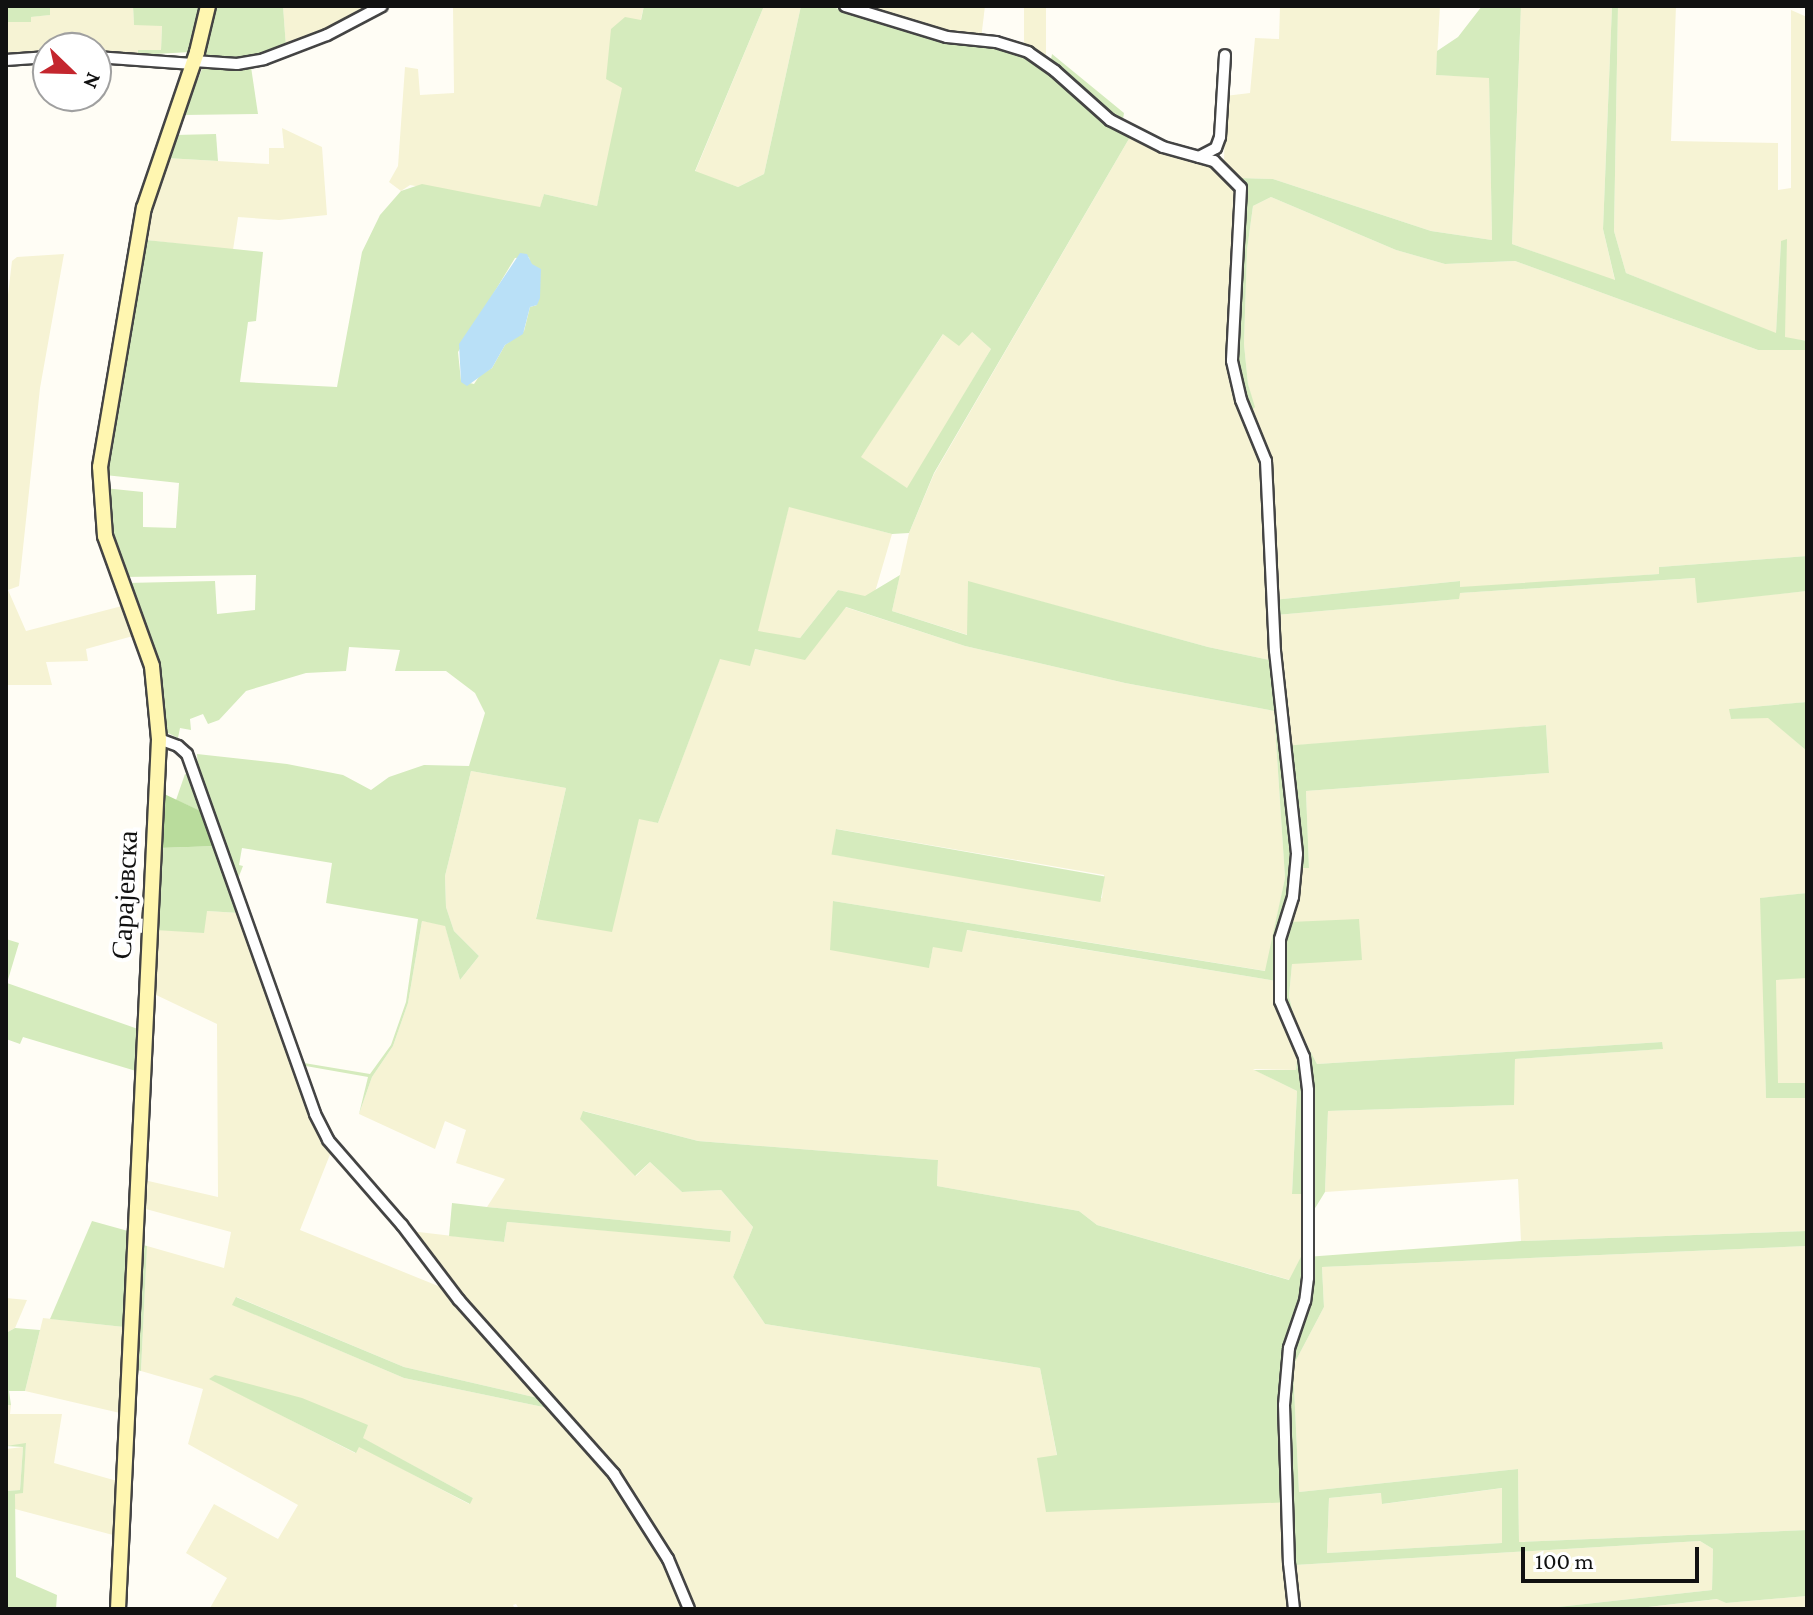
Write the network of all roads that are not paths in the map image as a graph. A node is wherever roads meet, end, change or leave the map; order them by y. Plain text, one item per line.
1 (208, 6) edge
2 (382, 6) edge
3 (845, 6) edge
4 (1225, 55) dead end
5 (32, 58) edge
6 (112, 58) edge
7 (6, 60) edge
8 (194, 63) junction
9 (1199, 157) junction
10 (159, 739) junction
11 (118, 1609) edge
12 (689, 1609) edge
13 (1294, 1609) edge

1 - 8 main road, Сарајевска
2 - 8 street
3 - 9 street
4 - 9 street
5 - 7 street
6 - 8 street
8 - 10 main road, Сарајевска
9 - 13 street
10 - 11 main road, Сарајевска
10 - 12 street

